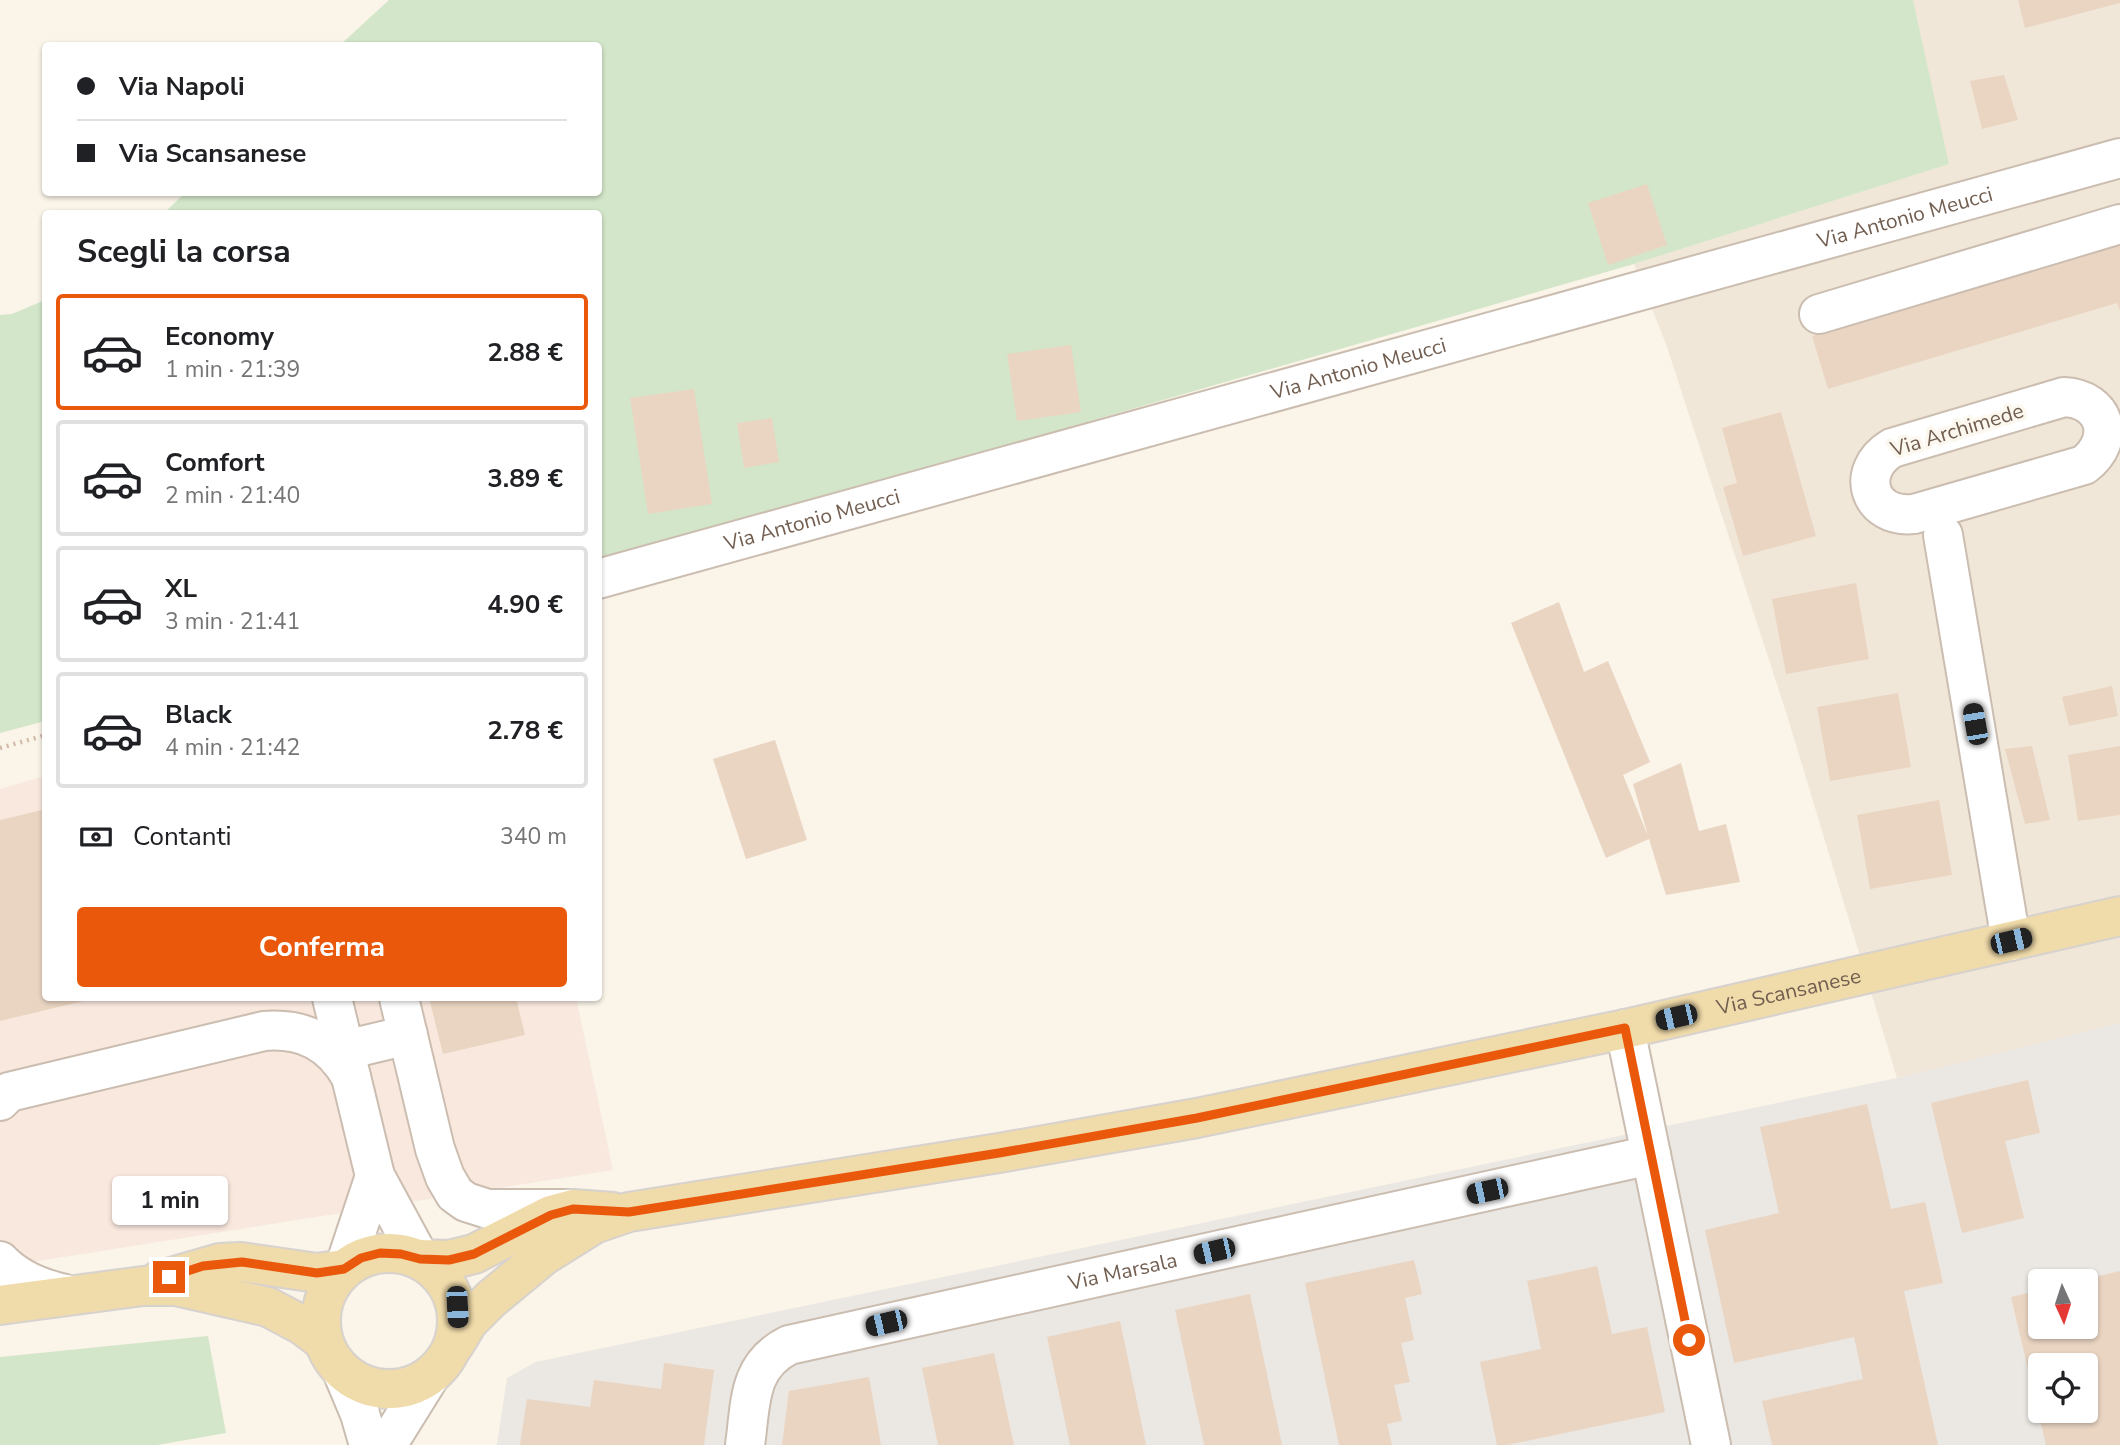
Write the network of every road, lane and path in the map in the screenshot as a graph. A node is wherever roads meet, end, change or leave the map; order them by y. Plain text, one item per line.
1 (2120, 158) edge
2 (2120, 225) edge
3 (1819, 314) dead end
4 (2112, 440) edge
5 (1943, 535) dead end
6 (602, 578) edge
7 (42, 736) edge
8 (0, 748) edge
9 (2120, 916) edge
10 (2011, 941) junction
11 (333, 1001) edge
12 (400, 1001) edge
13 (1625, 1028) junction
14 (408, 1035) junction
15 (348, 1063) junction
16 (0, 1101) edge
17 (1651, 1155) junction
18 (375, 1176) junction
19 (573, 1209) junction
20 (629, 1212) junction
21 (420, 1259) junction
22 (0, 1261) edge
23 (344, 1269) junction
24 (143, 1286) junction
25 (70, 1295) junction
26 (0, 1305) edge
27 (454, 1345) junction
28 (332, 1356) junction
29 (430, 1376) junction
30 (369, 1445) edge
31 (387, 1445) edge
32 (745, 1445) edge
33 (1711, 1445) edge

1 - 6 street, Via Antonio Meucci
2 - 3 street
4 - 4 street, Via Archimede
5 - 10 street
7 - 8 path
9 - 10 main road, Via Scansanese
10 - 13 main road, Via Scansanese
11 - 15 street
12 - 14 street
13 - 17 street
13 - 20 main road, Via Scansanese
14 - 15 street
14 - 19 street
15 - 16 street
15 - 18 street
17 - 32 street, Via Marsala
17 - 33 street
18 - 21 street
18 - 23 street
19 - 20 main road, Via Scansanese
19 - 21 main road, Via Scansanese
20 - 27 main road, Via Scansanese
21 - 23 main road, Via Scansanese
21 - 27 main road
22 - 25 street
23 - 24 main road, Via Scansanese
23 - 28 main road
24 - 25 main road, Via Scansanese
24 - 28 main road, Via Scansanese
25 - 26 main road, Via Scansanese
27 - 29 main road, Via Scansanese
28 - 29 main road, Via Scansanese
28 - 30 street
29 - 31 street

